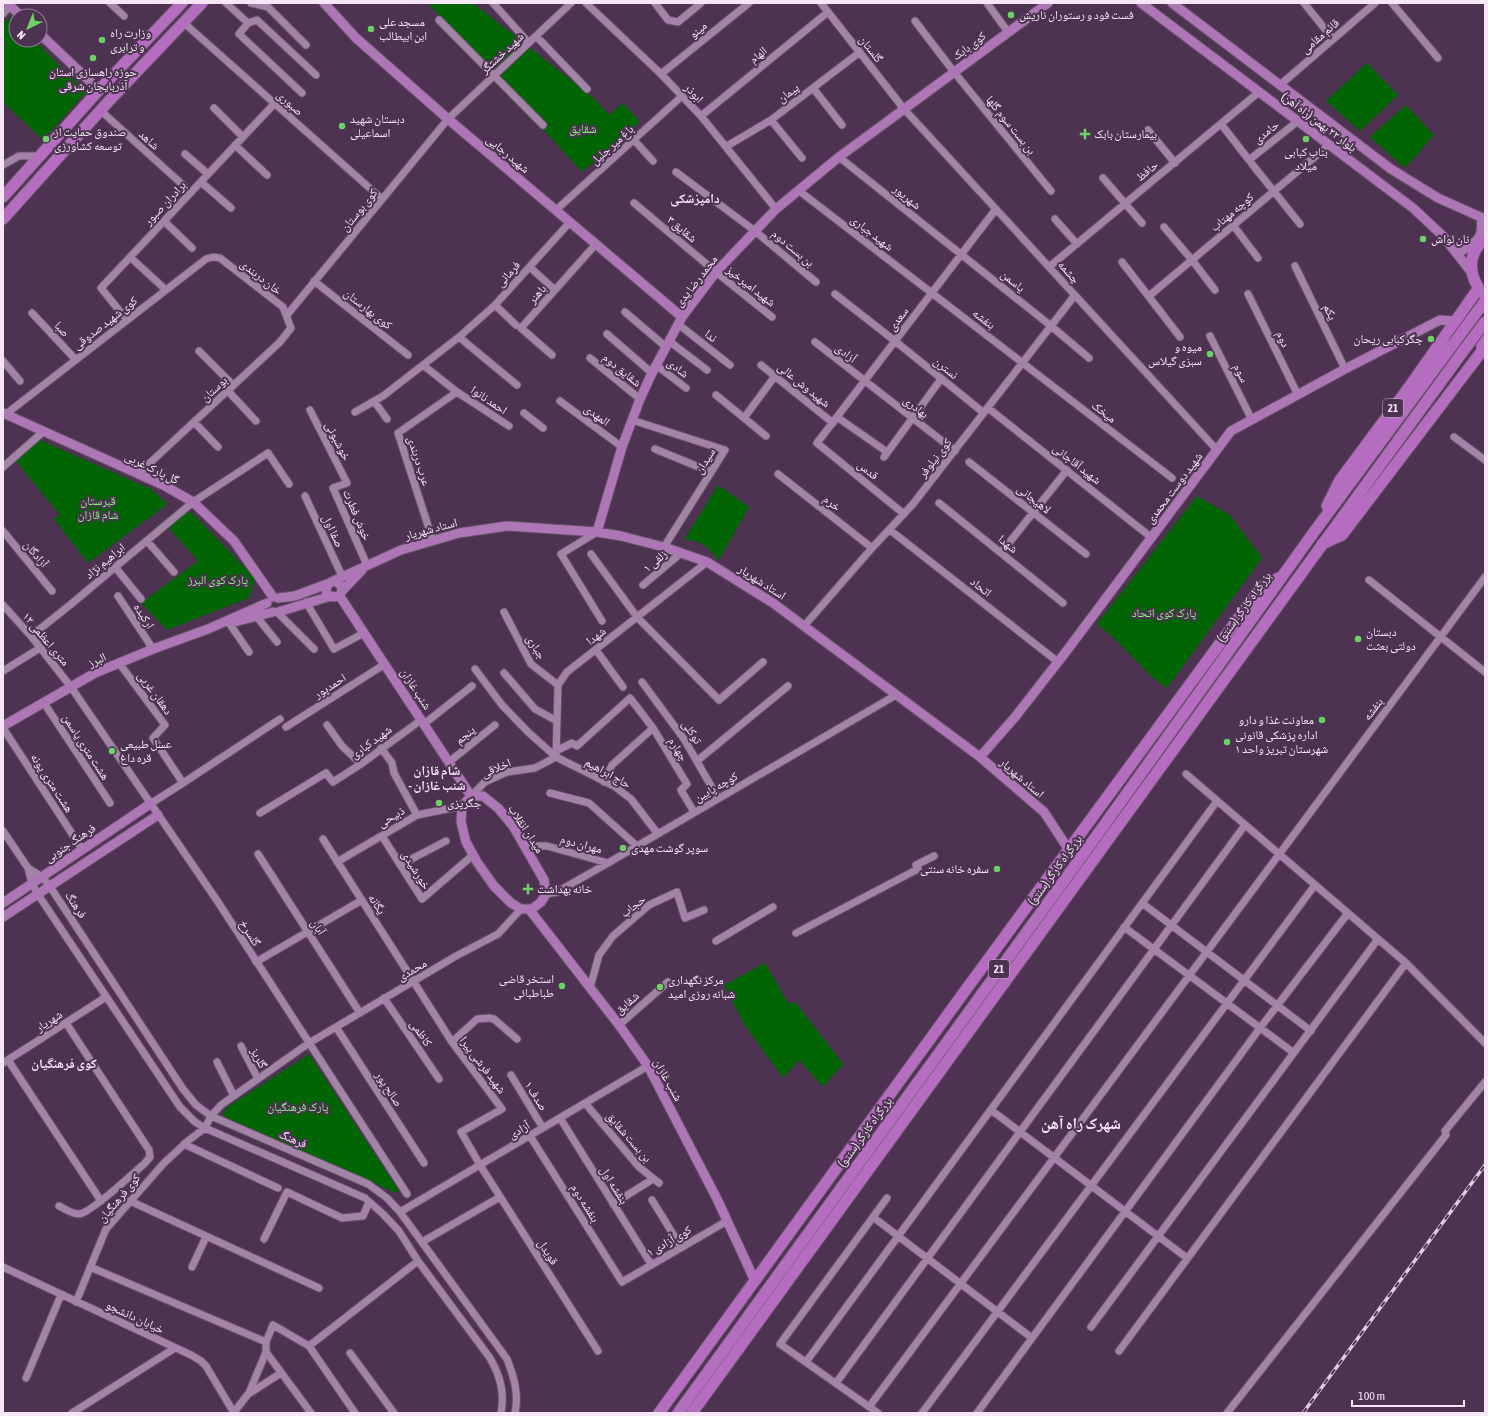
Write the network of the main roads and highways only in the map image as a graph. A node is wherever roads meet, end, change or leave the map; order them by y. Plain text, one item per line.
1 (182, 3) edge
2 (202, 3) edge
3 (324, 3) edge
4 (1048, 3) edge
5 (1141, 3) edge
6 (1172, 3) edge
7 (48, 42) edge
8 (99, 90) junction
9 (904, 109) joint
10 (3, 197) edge
11 (1483, 218) edge
12 (3, 219) edge
13 (1485, 239) edge
14 (1453, 248) junction
15 (1472, 273) junction
16 (1482, 292) edge
17 (1485, 301) edge
18 (680, 321) junction
19 (1455, 321) junction
20 (1485, 322) edge
21 (1483, 350) edge
22 (4, 413) edge
23 (597, 532) junction
24 (1314, 532) junction
25 (1322, 544) junction
26 (367, 565) junction
27 (1283, 575) junction
28 (329, 583) junction
29 (337, 594) junction
30 (272, 599) junction
31 (276, 612) junction
32 (208, 629) junction
33 (3, 727) edge
34 (980, 757) junction
35 (471, 796) junction
36 (150, 804) road end
37 (158, 815) road end
38 (1069, 850) junction
39 (3, 903) edge
40 (525, 909) junction
41 (3, 917) edge
42 (865, 1130) junction
43 (876, 1139) junction
44 (755, 1281) junction
45 (658, 1413) edge
46 (678, 1413) edge
47 (692, 1413) edge

1 - 8 highway
2 - 12 highway
3 - 18 main road, شهید رجایی
4 - 9 main road, کوی بابک
5 - 14 main road, بلوار ۲۲ بهمن (راه آهن)
6 - 11 main road, بلوار ۲۲ بهمن (راه آهن)
7 - 8 main road
8 - 10 highway
9 - 18 main road, محمد رضا یدی
11 - 14 main road
13 - 15 highway, 21
14 - 15 main road, بلوار ۲۲ بهمن (راه آهن)
15 - 16 highway, 21
16 - 19 highway, 21
17 - 24 highway, بزرگراه کارگر (سنتو) / 21, bridge
18 - 23 main road, محمد رضا یدی
19 - 21 highway
19 - 24 highway, 21
19 - 34 main road, شهید دوست محمدی
20 - 25 highway, بزرگراه کارگر (سنتو) / 21, bridge
21 - 25 highway
22 - 30 main road, گل پارک غربی
23 - 26 main road, استاد شهریار
23 - 34 main road, استاد شهریار
24 - 27 highway, بزرگراه کارگر (سنتو) / 21
25 - 47 highway, بزرگراه کارگر (سنتو) / 21
26 - 28 main road, استاد شهریار
26 - 29 main road, استاد شهریار
27 - 38 highway
27 - 43 highway, بزرگراه کارگر (سنتو) / 21
28 - 29 main road
28 - 29 main road
28 - 30 main road, البرز
29 - 31 main road, البرز
29 - 35 main road, شنب غازان
30 - 31 main road
30 - 31 main road
30 - 32 main road, البرز
31 - 32 main road, البرز
32 - 33 main road, البرز
34 - 38 main road, استاد شهریار
35 - 40 main road
35 - 40 main road, میدان انقلاب
36 - 39 main road, فرهنگ جنوبی
37 - 41 main road, فرهنگ
38 - 42 highway
40 - 44 main road, شنب غازان
42 - 43 highway
42 - 44 highway
43 - 46 highway, بزرگراه کارگر (سنتو) / 21
44 - 45 highway

